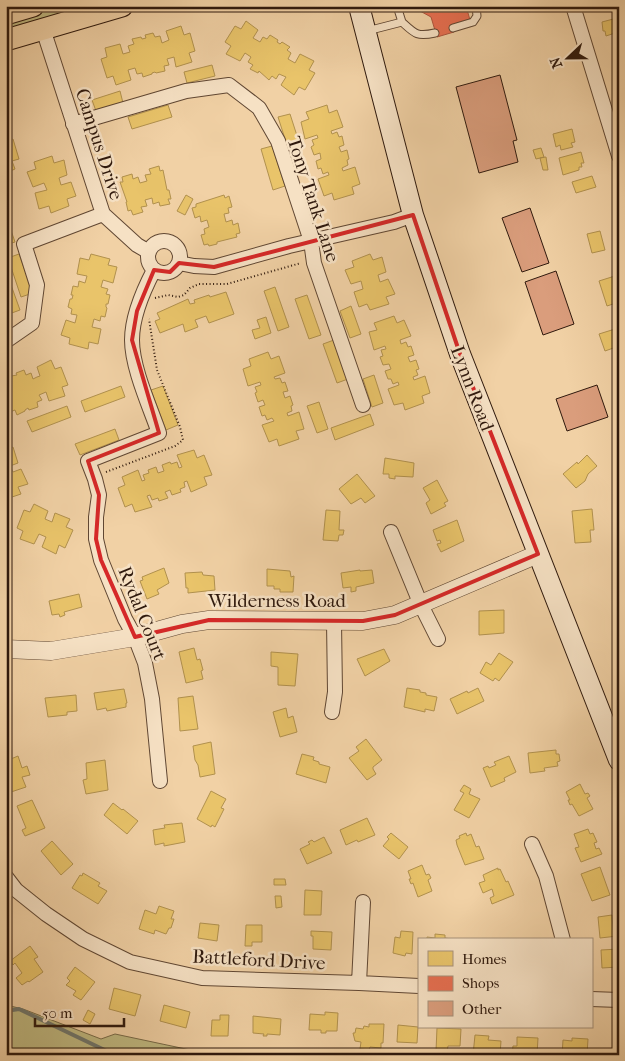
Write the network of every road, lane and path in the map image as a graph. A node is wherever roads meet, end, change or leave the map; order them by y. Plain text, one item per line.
1 (33, 6) edge
2 (122, 6) edge
3 (359, 6) edge
4 (397, 6) edge
5 (476, 6) edge
6 (573, 6) edge
7 (6, 14) edge
8 (402, 22) junction
9 (453, 28) dead end
10 (43, 29) junction
11 (365, 31) junction
12 (435, 33) dead end
13 (6, 40) edge
14 (73, 124) junction
15 (619, 156) edge
16 (103, 214) junction
17 (413, 215) junction
18 (311, 241) junction
19 (149, 252) junction
20 (307, 261) dead end
21 (179, 263) junction
22 (154, 270) junction
23 (149, 301) dead end
24 (148, 313) dead end
25 (6, 341) edge
26 (363, 406) dead end
27 (103, 473) dead end
28 (391, 532) dead end
29 (538, 554) junction
30 (422, 604) junction
31 (334, 622) junction
32 (135, 637) junction
33 (438, 639) dead end
34 (6, 649) edge
35 (332, 712) dead end
36 (619, 760) edge
37 (160, 781) dead end
38 (532, 844) dead end
39 (6, 877) edge
40 (363, 902) dead end
41 (563, 938) edge
42 (359, 983) junction
43 (418, 986) edge
44 (592, 999) edge
45 (619, 1000) edge

1 - 7 main road
2 - 10 main road
3 - 11 main road, Lynn Road
4 - 8 lane
5 - 9 lane
6 - 15 street
8 - 11 lane
8 - 12 lane
10 - 13 main road
10 - 14 street, Campus Drive
11 - 17 main road, Lynn Road
14 - 16 street, Campus Drive
14 - 18 street, Tony Tank Lane
16 - 19 street, Campus Drive
16 - 25 street
17 - 18 street
17 - 29 main road, Lynn Road
18 - 21 street
18 - 26 street, Tony Tank Lane
19 - 21 street
19 - 22 street
20 - 23 path
21 - 22 street
22 - 32 street, Rydal Court
24 - 27 path
28 - 30 street
29 - 30 street, Wilderness Road
29 - 36 main road, Lynn Road
30 - 31 street, Wilderness Road
30 - 33 street
31 - 32 street, Wilderness Road
31 - 35 street
32 - 34 street, Wilderness Road
32 - 37 street, Rydal Court
38 - 41 street
39 - 42 street, Battleford Drive
40 - 42 street
42 - 43 street, Battleford Drive
44 - 45 street

